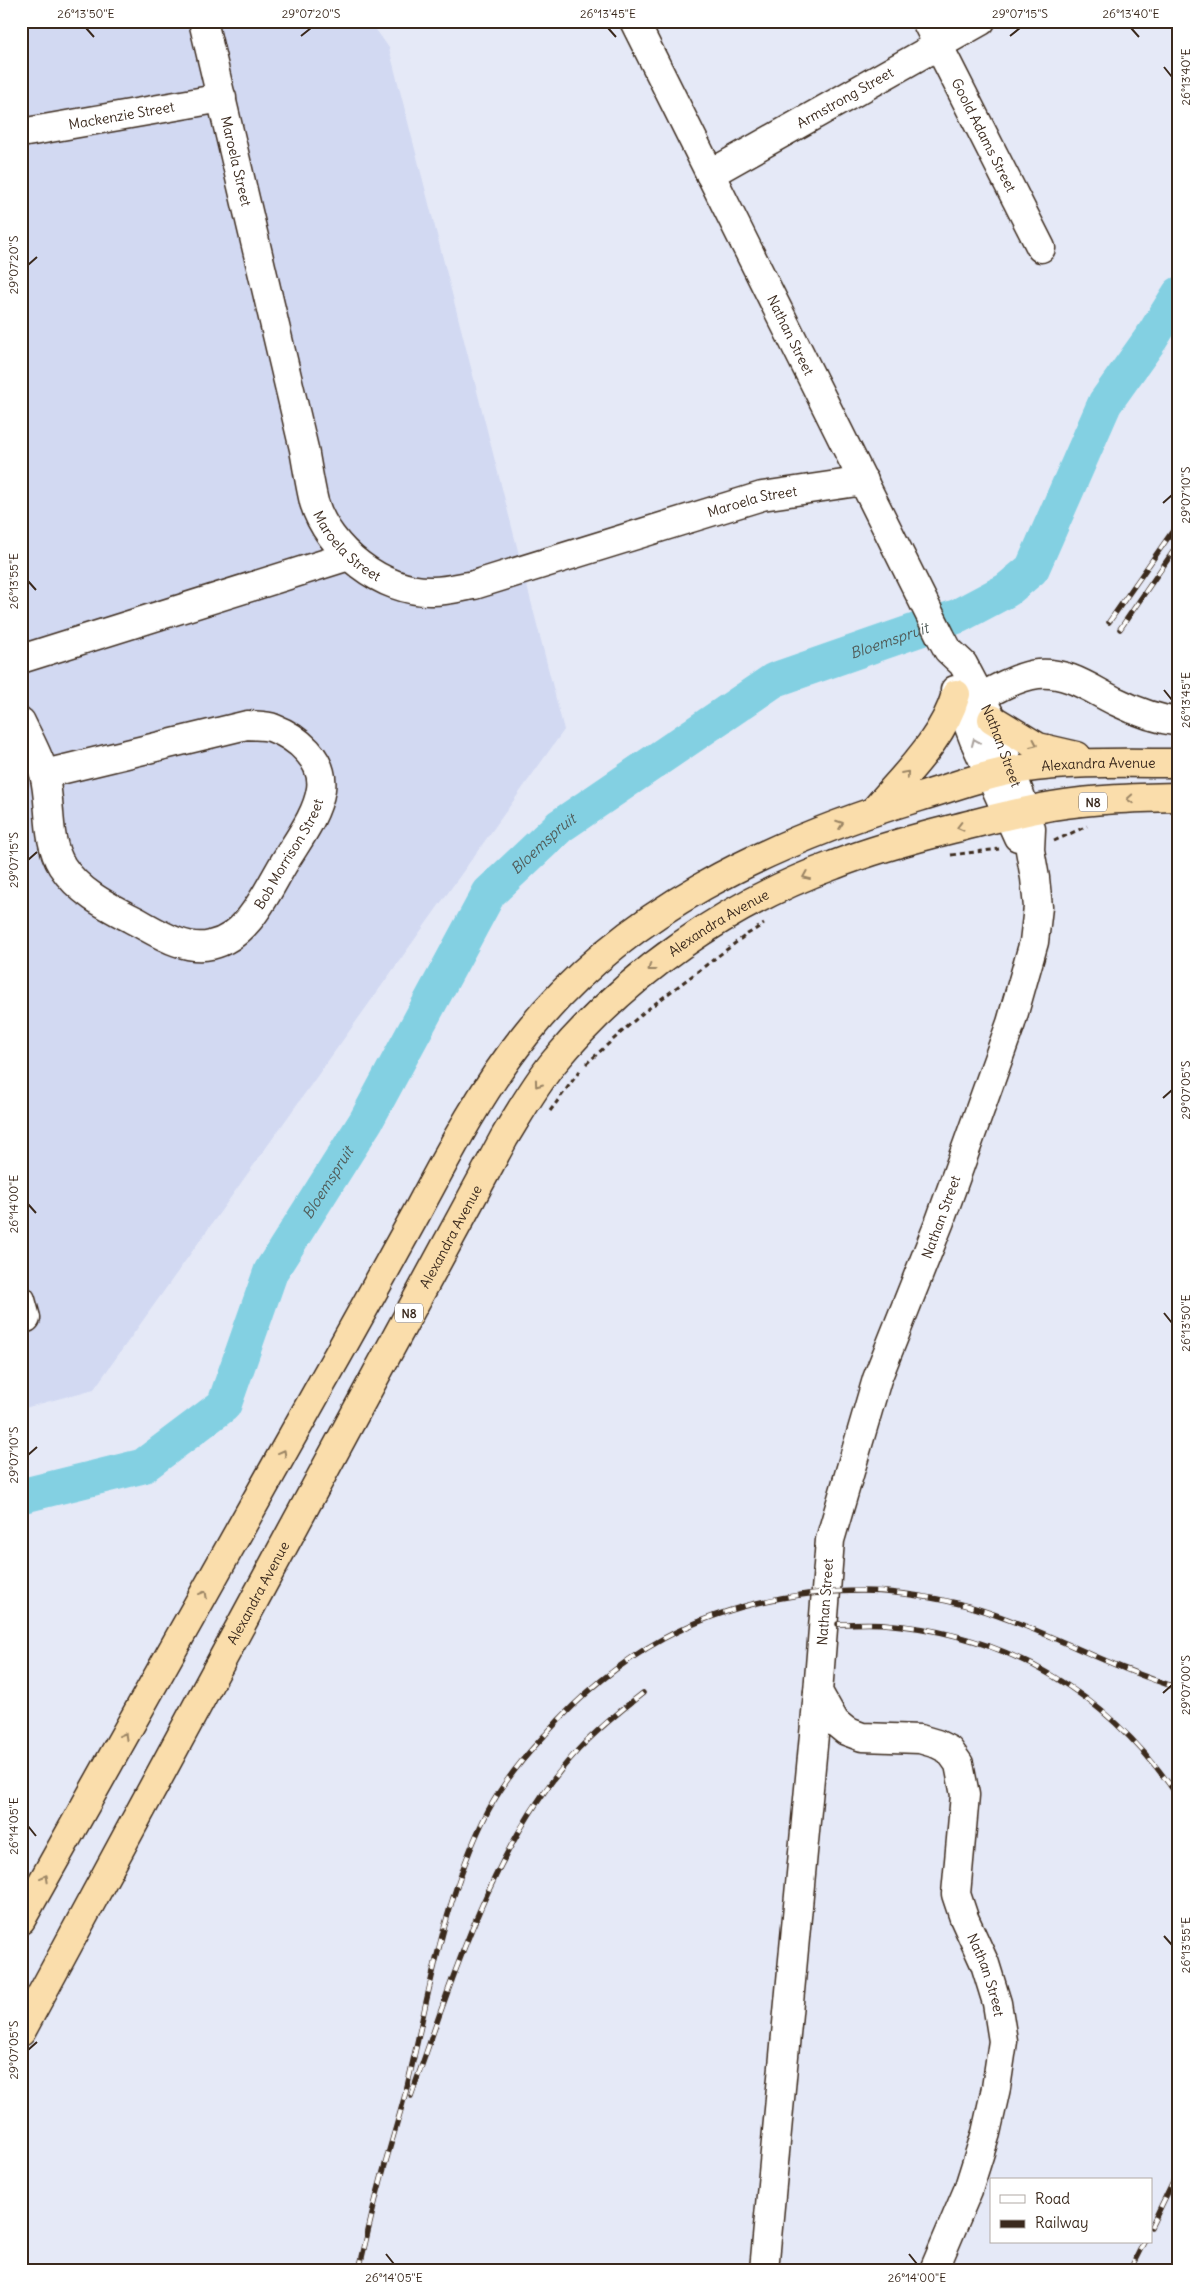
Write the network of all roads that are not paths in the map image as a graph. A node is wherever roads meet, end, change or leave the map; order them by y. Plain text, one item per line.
1 (203, 21) edge
2 (634, 21) edge
3 (926, 21) edge
4 (981, 21) edge
5 (938, 46) junction
6 (222, 98) junction
7 (21, 133) edge
8 (710, 174) junction
9 (1041, 248) dead end
10 (864, 481) junction
11 (349, 556) junction
12 (21, 659) edge
13 (973, 705) junction
14 (21, 722) edge
15 (1179, 722) edge
16 (1110, 763) junction
17 (1179, 763) edge
18 (1001, 772) junction
19 (44, 774) junction
20 (1179, 797) edge
21 (874, 811) junction
22 (1017, 814) junction
23 (818, 1692) junction
24 (21, 1920) edge
25 (21, 2032) edge
26 (764, 2270) edge
27 (934, 2270) edge

1 - 6 street, Maroela Street
2 - 8 street, Nathan Street
3 - 5 street, Goold Adams Street
4 - 5 street, Armstrong Street
5 - 8 street, Armstrong Street
5 - 9 street, Goold Adams Street
6 - 7 street, Mackenzie Street
6 - 11 street, Maroela Street
8 - 10 street, Nathan Street
10 - 11 street, Maroela Street
10 - 13 street, Nathan Street
11 - 12 street
13 - 15 street
13 -> 16 highway
13 - 18 street, Nathan Street
21 -> 13 highway
14 - 19 street, Bob Morrison Street
16 - 17 highway, Alexandra Avenue
16 - 18 highway, Alexandra Avenue
18 - 21 highway, Alexandra Avenue
18 - 22 street, Nathan Street
19 - 19 street, Bob Morrison Street
20 -> 22 highway, Alexandra Avenue / N8
24 -> 21 highway, Alexandra Avenue
22 - 23 street, Nathan Street
22 -> 25 highway, Alexandra Avenue / N8
23 - 26 street
23 - 27 street, Nathan Street

